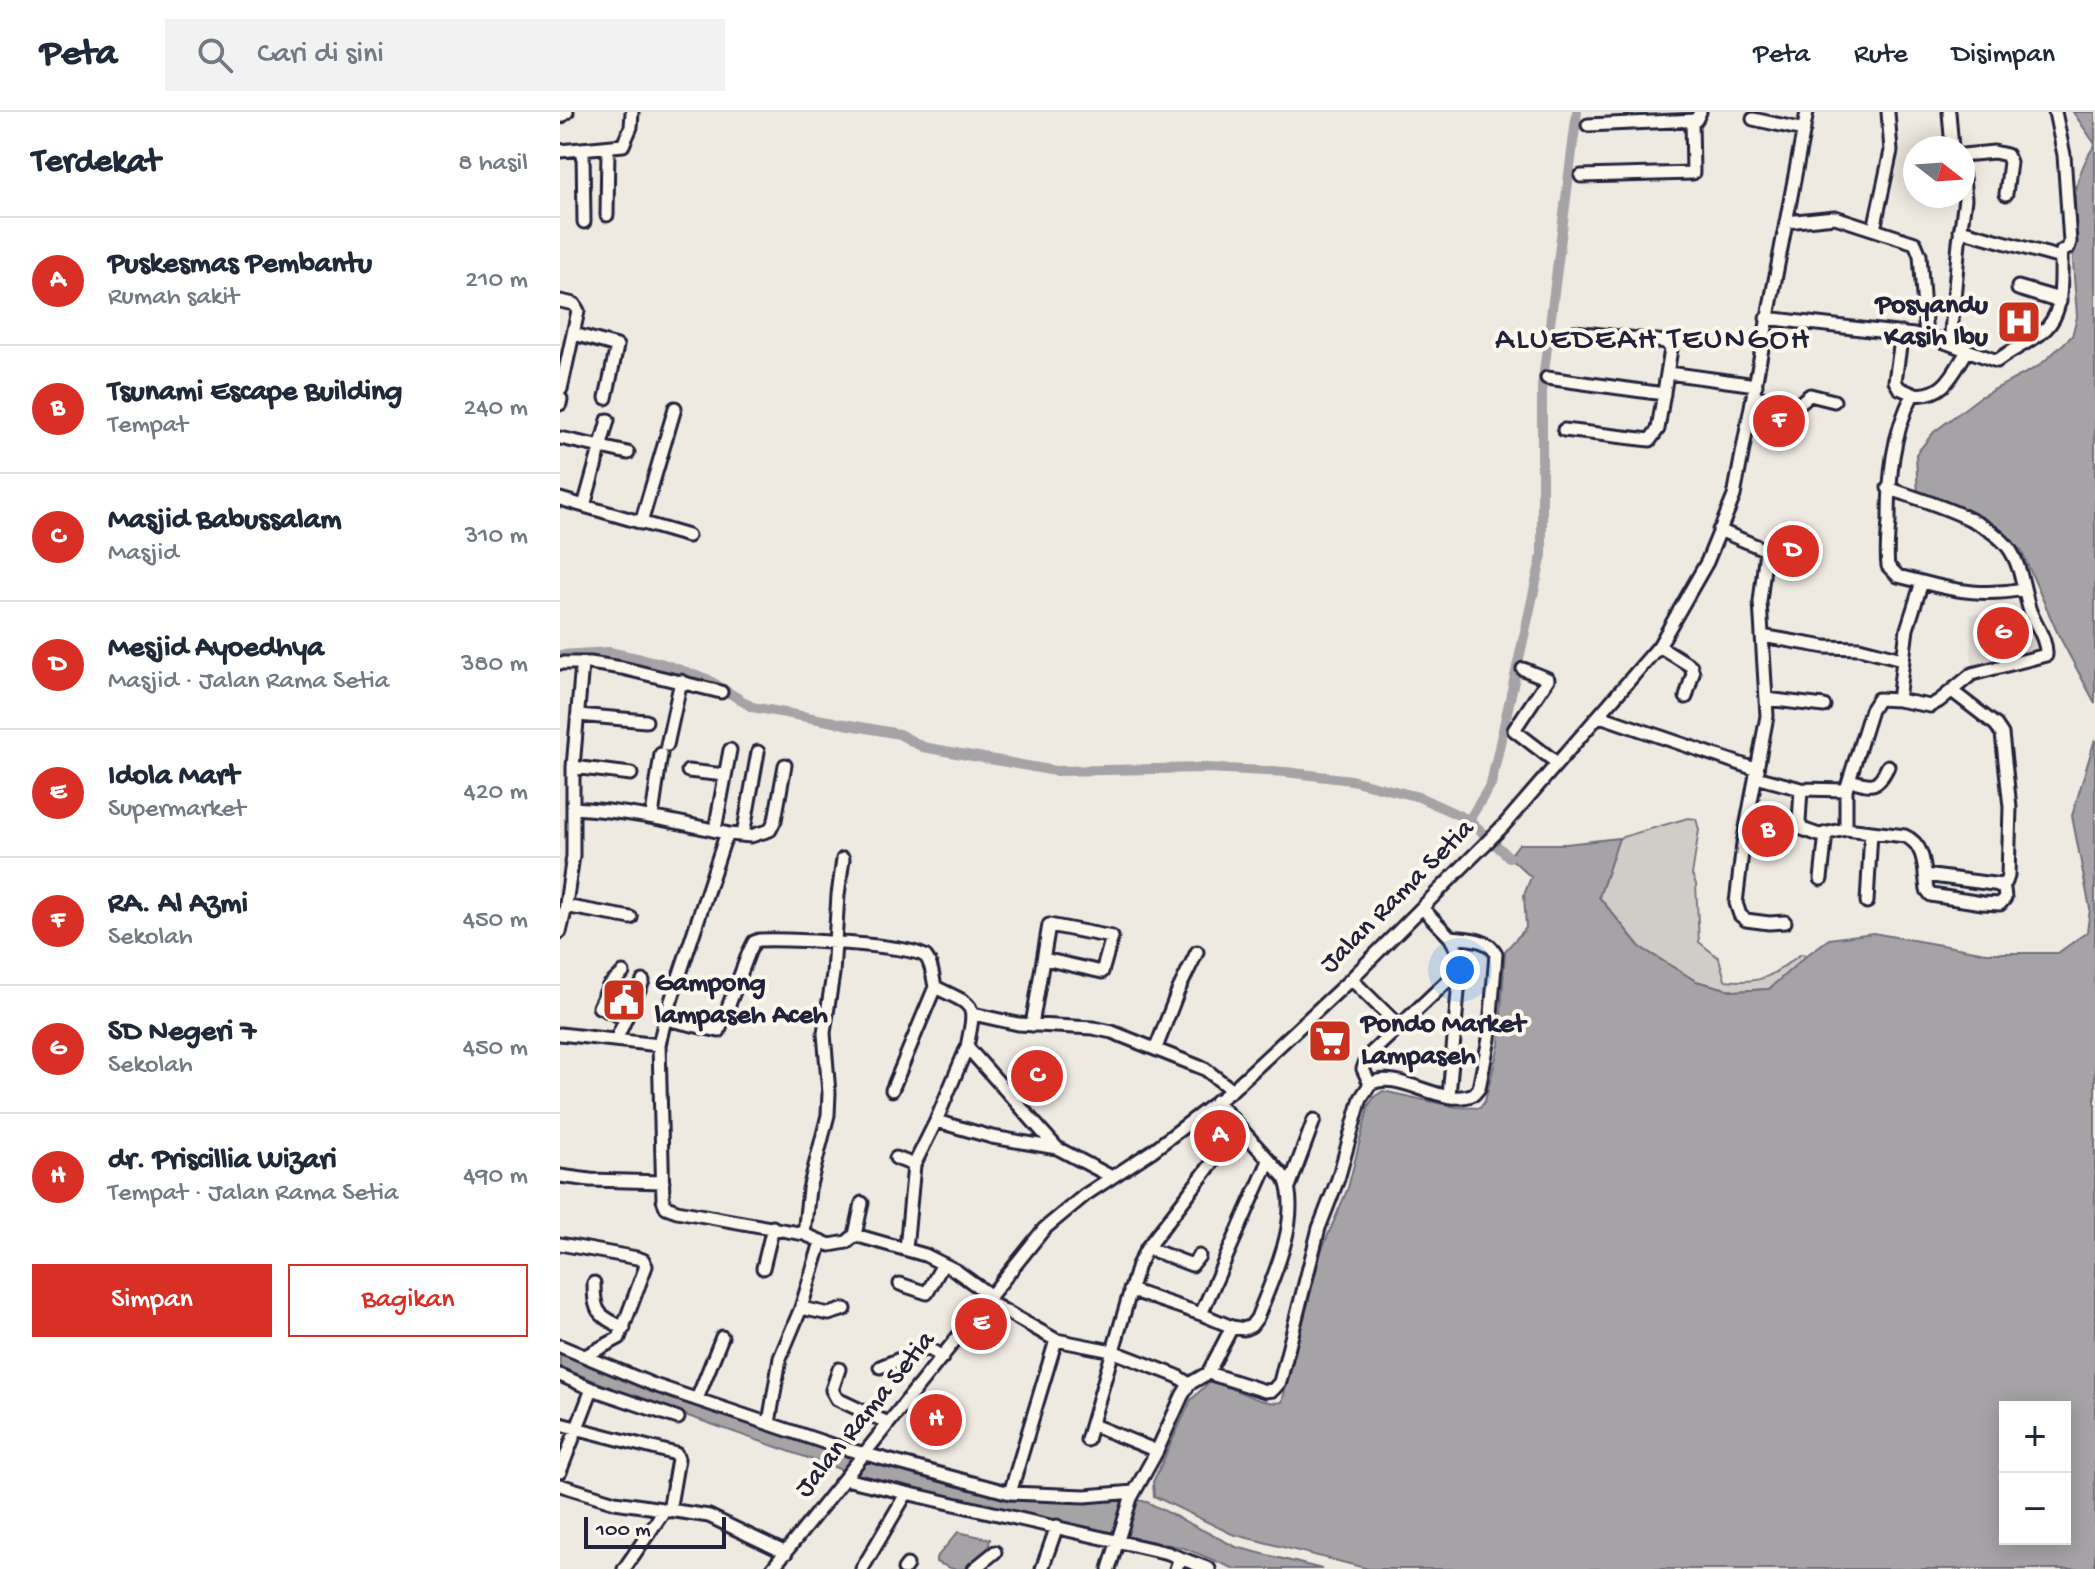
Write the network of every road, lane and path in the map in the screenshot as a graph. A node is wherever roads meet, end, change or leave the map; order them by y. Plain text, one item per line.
1 (567, 112) edge
2 (632, 112) edge
3 (1807, 112) edge
4 (1888, 112) edge
5 (1949, 112) edge
6 (2055, 112) edge
7 (1696, 116) edge
8 (560, 117) edge
9 (1753, 119) dead end
10 (1588, 125) dead end
11 (1804, 130) junction
12 (1951, 136) edge
13 (608, 148) junction
14 (583, 150) junction
15 (560, 151) edge
16 (1975, 154) edge
17 (1581, 176) dead end
18 (2006, 194) dead end
19 (1964, 208) edge
20 (607, 215) dead end
21 (584, 222) dead end
22 (1786, 222) junction
23 (1874, 229) junction
24 (1960, 230) junction
25 (2061, 258) junction
26 (560, 301) edge
27 (1766, 318) junction
28 (1574, 332) dead end
29 (1902, 333) junction
30 (574, 334) junction
31 (1926, 337) junction
32 (1950, 344) junction
33 (1967, 351) junction
34 (1668, 373) junction
35 (1547, 378) dead end
36 (561, 389) edge
37 (1755, 391) junction
38 (1664, 394) junction
39 (1913, 394) junction
40 (606, 398) dead end
41 (1834, 401) dead end
42 (675, 408) dead end
43 (608, 420) dead end
44 (1564, 430) dead end
45 (560, 438) edge
46 (601, 447) junction
47 (628, 453) dead end
48 (1888, 488) junction
49 (560, 499) edge
50 (584, 506) junction
51 (641, 523) junction
52 (1719, 530) junction
53 (688, 536) dead end
54 (1922, 582) junction
55 (2024, 589) junction
56 (1762, 636) junction
57 (1659, 646) junction
58 (1902, 659) junction
59 (560, 663) edge
60 (582, 664) junction
61 (1523, 669) dead end
62 (681, 681) junction
63 (1952, 691) junction
64 (721, 692) dead end
65 (1686, 697) dead end
66 (1767, 699) junction
67 (1898, 700) junction
68 (1824, 706) dead end
69 (578, 715) junction
70 (1600, 716) junction
71 (646, 721) dead end
72 (730, 750) dead end
73 (758, 752) dead end
74 (1557, 763) junction
75 (785, 765) dead end
76 (1888, 766) dead end
77 (573, 767) junction
78 (688, 771) dead end
79 (631, 774) dead end
80 (1757, 774) junction
81 (725, 775) junction
82 (1847, 785) junction
83 (1801, 789) junction
84 (573, 808) junction
85 (652, 816) junction
86 (1846, 829) junction
87 (715, 830) junction
88 (1871, 832) junction
89 (1826, 833) junction
90 (729, 834) junction
91 (743, 835) junction
92 (843, 859) dead end
93 (1925, 875) junction
94 (1821, 879) dead end
95 (1998, 885) junction
96 (1867, 902) dead end
97 (1423, 909) junction
98 (565, 911) junction
99 (631, 918) dead end
100 (1785, 922) dead end
101 (560, 932) edge
102 (1450, 937) junction
103 (835, 943) junction
104 (1197, 952) dead end
105 (1044, 959) junction
106 (1459, 970) junction
107 (623, 973) dead end
108 (1351, 979) junction
109 (643, 981) dead end
110 (935, 987) junction
111 (973, 1014) junction
112 (624, 1018) junction
113 (665, 1019) junction
114 (1032, 1025) junction
115 (1400, 1027) junction
116 (560, 1034) edge
117 (616, 1040) junction
118 (659, 1045) junction
119 (967, 1047) junction
120 (1156, 1048) junction
121 (1370, 1084) junction
122 (892, 1090) dead end
123 (1232, 1090) junction
124 (1449, 1096) junction
125 (1216, 1101) junction
126 (1314, 1120) dead end
127 (936, 1121) junction
128 (1239, 1128) junction
129 (1057, 1148) junction
130 (896, 1158) dead end
131 (1269, 1161) junction
132 (914, 1165) junction
133 (560, 1176) edge
134 (1112, 1177) junction
135 (663, 1182) junction
136 (1289, 1187) junction
137 (862, 1203) dead end
138 (773, 1227) junction
139 (804, 1234) junction
140 (855, 1235) junction
141 (821, 1242) junction
142 (560, 1244) edge
143 (1147, 1248) junction
144 (906, 1249) junction
145 (1199, 1256) dead end
146 (943, 1264) junction
147 (763, 1268) dead end
148 (594, 1283) dead end
149 (900, 1284) dead end
150 (1130, 1290) junction
151 (989, 1298) junction
152 (801, 1308) junction
153 (845, 1309) dead end
154 (1201, 1314) junction
155 (1232, 1327) junction
156 (624, 1328) junction
157 (722, 1337) dead end
158 (1056, 1340) junction
159 (560, 1346) edge
160 (1112, 1351) junction
161 (585, 1356) junction
162 (943, 1357) junction
163 (880, 1367) dead end
164 (839, 1369) dead end
165 (1208, 1373) junction
166 (560, 1375) edge
167 (1189, 1384) junction
168 (592, 1389) junction
169 (697, 1399) junction
170 (678, 1418) dead end
171 (769, 1423) junction
172 (888, 1423) junction
173 (560, 1424) edge
174 (1093, 1425) junction
175 (577, 1430) junction
176 (1087, 1440) dead end
177 (1157, 1451) junction
178 (864, 1455) junction
179 (560, 1472) edge
180 (846, 1478) junction
181 (560, 1485) edge
182 (1010, 1493) junction
183 (906, 1494) junction
184 (1132, 1495) junction
185 (666, 1511) junction
186 (1057, 1526) junction
187 (1119, 1540) junction
188 (995, 1552) dead end
189 (786, 1553) junction
190 (1178, 1563) edge
191 (624, 1569) edge
192 (772, 1569) edge
193 (862, 1569) edge
194 (974, 1569) edge
195 (1042, 1569) edge
196 (1109, 1569) edge
197 (1209, 1569) edge

1 - 8 street
2 - 13 street
3 - 11 street, Jalan Rama Setia
4 - 23 street
5 - 12 street
6 - 25 street
7 - 10 street
7 - 17 street
9 - 11 street
11 - 22 street, Jalan Rama Setia
13 - 14 street
13 - 20 street
14 - 15 street
14 - 21 street
16 - 18 street
19 - 24 street
22 - 23 street
22 - 27 street, Jalan Rama Setia
23 - 31 street
24 - 25 street
24 - 32 street
25 - 33 street
26 - 30 street
27 - 29 street
27 - 37 street, Jalan Rama Setia
28 - 34 street
29 - 31 street
29 - 39 street
30 - 36 street
30 - 40 street
31 - 32 street
32 - 33 street
33 - 39 street
34 - 37 street
34 - 38 street
35 - 38 street
37 - 41 street
37 - 52 street, Jalan Rama Setia
38 - 44 street
39 - 48 street
42 - 51 street
43 - 46 street
45 - 46 street
46 - 47 street
46 - 50 street
48 - 54 street
48 - 55 street
49 - 50 street
50 - 51 street
51 - 53 street
52 - 56 street
52 - 57 street, Jalan Rama Setia
54 - 55 street
54 - 58 street
55 - 63 street
56 - 58 street
56 - 66 street
57 - 65 street
57 - 70 street, Jalan Rama Setia
58 - 67 street
59 - 60 street
60 - 62 street
60 - 69 street
61 - 74 street
62 - 64 street
62 - 85 street
63 - 67 street
63 - 95 street
66 - 68 street
66 - 80 street
67 - 82 street
69 - 71 street
69 - 77 street
70 - 74 street, Jalan Rama Setia
70 - 80 street
72 - 81 street
73 - 91 street
74 - 97 street, Jalan Rama Setia
75 - 91 street
76 - 82 street
77 - 79 street
77 - 84 street
78 - 81 street
80 - 83 street
80 - 100 street
81 - 87 street
82 - 83 street
82 - 86 street
83 - 89 street
84 - 85 street
84 - 98 street
85 - 87 street
86 - 88 street
86 - 89 street
87 - 90 street
88 - 93 street
88 - 96 street
89 - 94 street
90 - 91 street
90 - 113 street
92 - 103 street
93 - 95 street
93 - 95 street
97 - 102 street
97 - 108 street, Jalan Rama Setia
98 - 99 street
98 - 101 street
102 - 106 street
102 - 124 street
103 - 110 street
103 - 113 street
103 - 139 street
104 - 120 street
105 - 105 street
105 - 114 street
106 - 115 street
106 - 124 street
107 - 112 street
108 - 115 street
108 - 123 street, Jalan Rama Setia
109 - 112 street
110 - 111 street
110 - 122 street
111 - 114 street
111 - 119 street
112 - 117 street
113 - 118 street
114 - 120 street
115 - 121 street
116 - 117 street
117 - 118 street
118 - 135 street
119 - 127 street
119 - 129 street
120 - 123 street
121 - 124 street
121 - 165 street
123 - 125 street, Jalan Rama Setia
125 - 128 street
125 - 134 street, Jalan Rama Setia
126 - 136 street
127 - 129 street
127 - 132 street
128 - 131 street
128 - 143 street
129 - 134 street
130 - 132 street
131 - 136 street
131 - 154 street
132 - 144 street
133 - 135 street
134 - 151 street, Jalan Rama Setia
135 - 138 street
136 - 155 street
137 - 140 street
138 - 139 street
138 - 147 street
139 - 141 street
140 - 141 street
140 - 144 street
141 - 152 street
142 - 156 street
143 - 145 street
143 - 150 street
144 - 146 street
146 - 149 street
146 - 151 street
148 - 156 street
150 - 154 street
150 - 160 street
151 - 158 street
151 - 162 street, Jalan Rama Setia
152 - 153 street
152 - 171 street
154 - 155 street
155 - 165 street
156 - 161 street
157 - 169 street
158 - 160 street
158 - 182 street
159 - 161 street
160 - 167 street
160 - 174 street
161 - 169 street
162 - 163 street
162 - 172 street, Jalan Rama Setia
164 - 172 street
165 - 167 street
166 - 168 street
167 - 177 street
168 - 170 street
168 - 175 street
169 - 171 street
171 - 178 street
172 - 178 street, Jalan Rama Setia
173 - 175 street
174 - 176 street
174 - 177 street
175 - 179 street
175 - 185 street
177 - 184 street
178 - 180 street, Jalan Rama Setia
178 - 182 street
180 - 183 street
180 - 189 street, Jalan Rama Setia
181 - 185 street
182 - 184 street
183 - 186 street
183 - 193 street
184 - 187 street
185 - 189 street
185 - 191 street
186 - 187 street
186 - 195 street
187 - 190 street
187 - 196 street
188 - 194 street
189 - 192 street, Jalan Rama Setia
190 - 197 street

